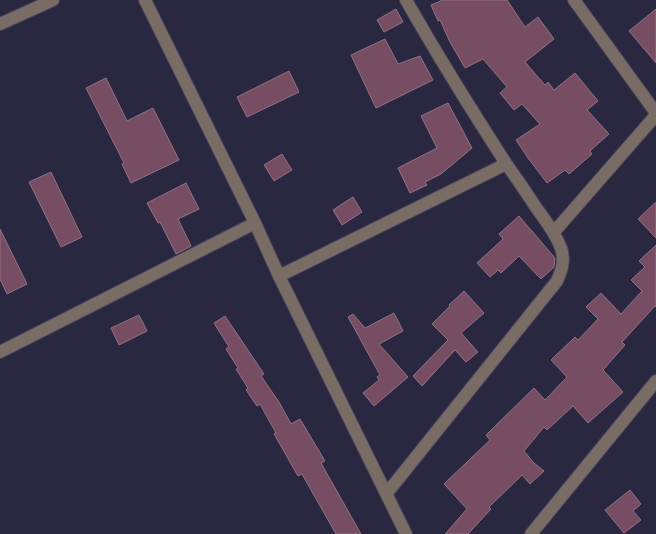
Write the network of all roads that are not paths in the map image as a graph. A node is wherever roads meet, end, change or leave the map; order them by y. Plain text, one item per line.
1 (53, 0) edge
2 (145, 0) edge
3 (406, 0) edge
4 (574, 0) edge
5 (0, 24) edge
6 (656, 114) edge
7 (506, 164) junction
8 (255, 223) junction
9 (554, 232) junction
10 (279, 276) junction
11 (0, 352) edge
12 (656, 381) edge
13 (386, 493) junction
14 (406, 534) edge
15 (531, 534) edge

1 - 5 street
2 - 8 street
3 - 7 street
4 - 6 street
6 - 9 street
7 - 9 street
7 - 10 street
8 - 10 street
8 - 11 street
9 - 13 street
10 - 13 street
12 - 15 street
13 - 14 street

